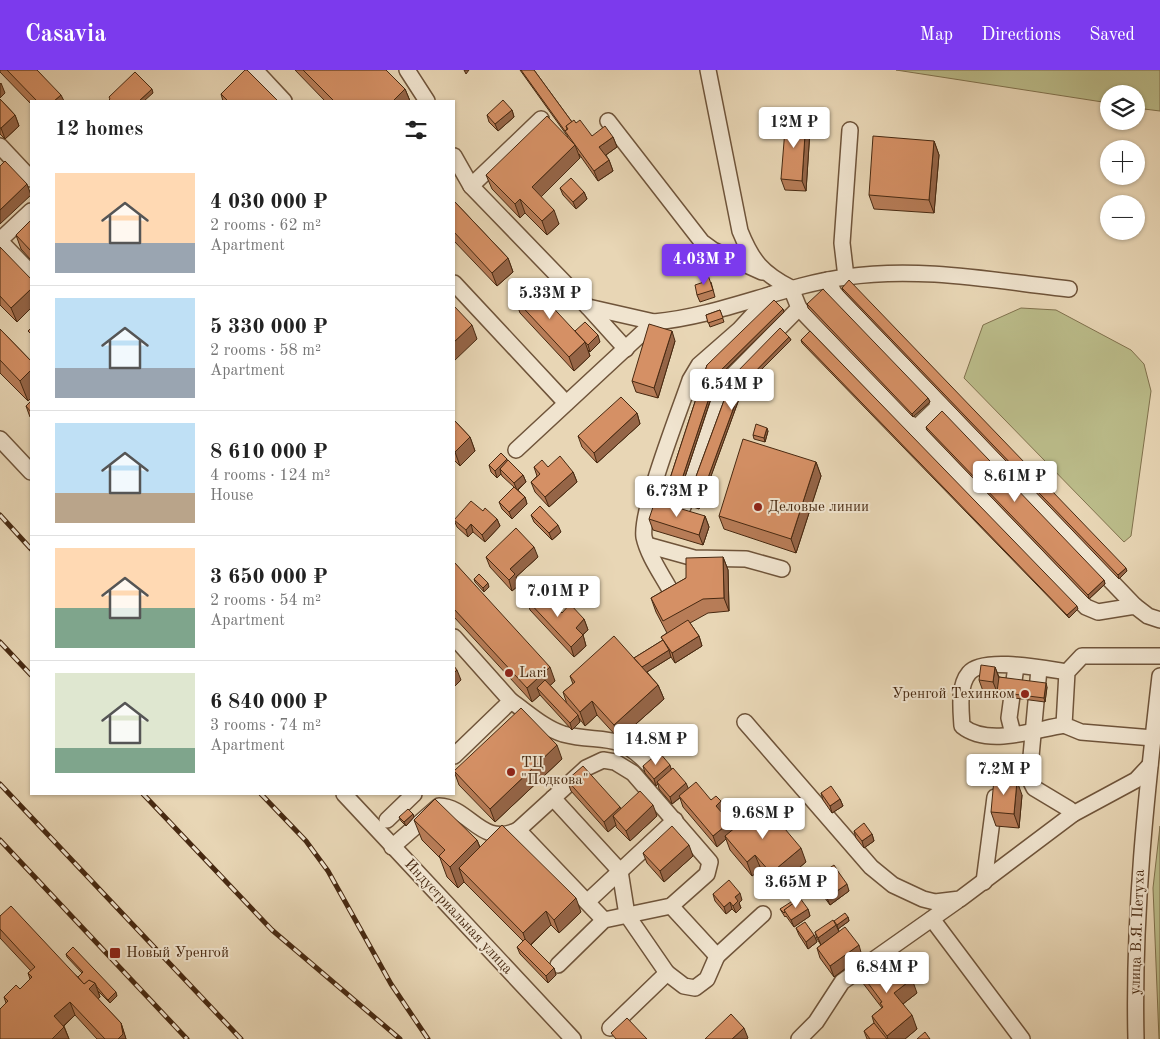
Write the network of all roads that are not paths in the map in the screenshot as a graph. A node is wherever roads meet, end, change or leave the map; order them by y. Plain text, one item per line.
1 (256, 70) edge
2 (407, 70) edge
3 (708, 70) edge
4 (283, 100) edge
5 (426, 100) edge
6 (541, 119) edge
7 (608, 121) dead end
8 (850, 130) dead end
9 (0, 146) edge
10 (455, 158) edge
11 (30, 178) edge
12 (471, 186) junction
13 (30, 212) edge
14 (0, 240) edge
15 (30, 272) edge
16 (770, 276) junction
17 (846, 276) junction
18 (828, 280) junction
19 (455, 284) edge
20 (791, 288) junction
21 (1069, 289) dead end
22 (773, 293) junction
23 (588, 308) junction
24 (799, 308) junction
25 (654, 322) junction
26 (626, 349) junction
27 (566, 403) junction
28 (942, 404) junction
29 (915, 429) junction
30 (0, 439) edge
31 (516, 450) dead end
32 (30, 471) edge
33 (683, 507) edge
34 (646, 545) junction
35 (782, 570) dead end
36 (669, 588) edge
37 (1135, 606) junction
38 (1160, 620) edge
39 (455, 638) edge
40 (1160, 656) edge
41 (1016, 666) junction
42 (1040, 669) junction
43 (1067, 672) junction
44 (1160, 676) edge
45 (511, 701) junction
46 (745, 722) dead end
47 (1064, 725) junction
48 (1034, 729) junction
49 (1013, 734) junction
50 (1153, 738) junction
51 (455, 755) edge
52 (648, 764) edge
53 (1150, 765) junction
54 (996, 791) edge
55 (345, 795) edge
56 (413, 795) edge
57 (553, 798) junction
58 (1073, 814) junction
59 (387, 820) dead end
60 (675, 820) junction
61 (518, 830) junction
62 (392, 847) junction
63 (620, 871) junction
64 (984, 882) junction
65 (960, 899) junction
66 (587, 902) junction
67 (671, 906) junction
68 (763, 914) dead end
69 (627, 915) junction
70 (932, 919) junction
71 (604, 920) junction
72 (717, 956) junction
73 (558, 964) dead end
74 (667, 973) junction
75 (610, 1028) dead end
76 (573, 1039) edge
77 (799, 1039) edge
78 (1022, 1039) edge
79 (1136, 1039) edge

1 - 4 street
2 - 5 street
3 - 16 street
6 - 12 street
7 - 16 street
8 - 17 street
9 - 11 street
10 - 12 street
12 - 23 street
13 - 14 street
14 - 15 street
16 - 20 street
17 - 18 street
17 - 21 street
18 - 20 street
18 - 28 street
19 - 27 street
20 - 22 street
20 - 24 street
22 - 25 street
22 - 34 street
23 - 25 street
23 - 26 street
24 - 29 street
24 - 33 street
25 - 26 street
26 - 27 street
27 - 31 street
28 - 29 street
28 - 37 street
29 - 37 street
30 - 32 street
34 - 35 street
34 - 36 street
37 - 38 street
39 - 45 street
40 - 43 street
41 - 42 street
41 - 49 street
41 - 49 street
42 - 43 street
42 - 48 street
43 - 47 street
44 - 50 street, улица В.Я. Петуха
45 - 51 street
45 - 52 street
46 - 65 street
47 - 48 street
47 - 50 street
48 - 49 street
48 - 58 street
50 - 53 street, улица В.Я. Петуха
53 - 58 street
53 - 79 street, улица В.Я. Петуха
54 - 64 street
55 - 62 street, Индустриальная улица
56 - 59 street
57 - 60 street
57 - 61 street
57 - 63 street
58 - 64 street
60 - 63 street
60 - 67 street
61 - 62 street
61 - 66 street
62 - 76 street, Индустриальная улица
63 - 66 street
63 - 69 street
64 - 65 street
65 - 70 street
66 - 71 street
67 - 69 street
67 - 72 street
68 - 72 street
69 - 71 street
69 - 74 street
70 - 77 street
70 - 78 street
71 - 73 street
72 - 74 street
74 - 75 street

